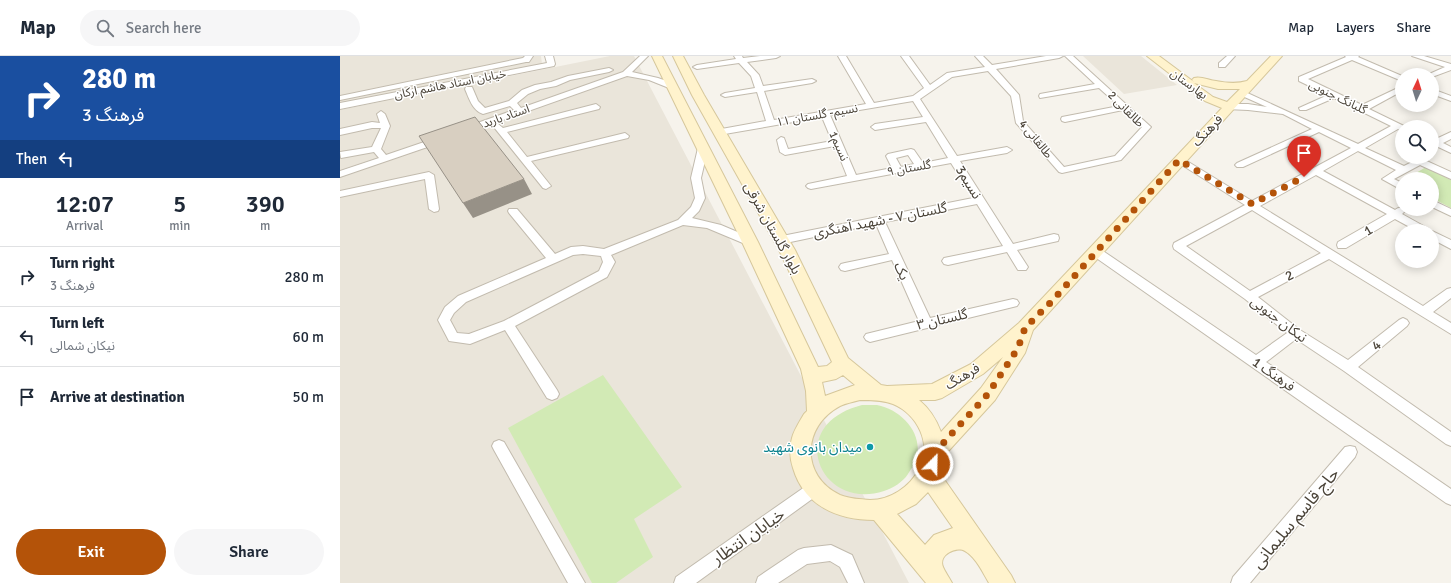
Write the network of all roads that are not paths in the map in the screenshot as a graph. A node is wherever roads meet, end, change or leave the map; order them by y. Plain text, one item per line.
1 (530, 56) edge
2 (549, 56) edge
3 (644, 56) edge
4 (657, 56) edge
5 (678, 56) edge
6 (776, 56) edge
7 (842, 56) edge
8 (905, 56) edge
9 (979, 56) edge
10 (1059, 56) edge
11 (1069, 56) edge
12 (1152, 56) edge
13 (1165, 56) edge
14 (1277, 56) edge
15 (1352, 56) edge
16 (1416, 56) edge
17 (1228, 57) edge
18 (739, 58) edge
19 (1222, 65) dead end
20 (1451, 66) edge
21 (697, 68) dead end
22 (990, 68) junction
23 (609, 70) dead end
24 (1439, 72) edge
25 (626, 74) junction
26 (1395, 76) edge
27 (1198, 80) junction
28 (812, 81) dead end
29 (1102, 85) junction
30 (672, 86) junction
31 (928, 88) junction
32 (469, 89) dead end
33 (760, 89) junction
34 (1395, 92) edge
35 (1439, 94) edge
36 (725, 95) dead end
37 (1043, 96) dead end
38 (1240, 96) junction
39 (1334, 96) junction
40 (340, 98) edge
41 (915, 98) junction
42 (1451, 99) edge
43 (512, 103) junction
44 (871, 105) junction
45 (340, 106) edge
46 (596, 107) dead end
47 (1125, 107) junction
48 (1303, 108) dead end
49 (1362, 109) junction
50 (519, 111) junction
51 (1285, 112) junction
52 (381, 114) dead end
53 (825, 114) junction
54 (928, 119) junction
55 (1065, 119) dead end
56 (493, 120) junction
57 (771, 123) junction
58 (1395, 125) edge
59 (386, 126) junction
60 (875, 127) dead end
61 (1319, 129) junction
62 (1395, 130) edge
63 (501, 131) junction
64 (340, 132) edge
65 (719, 132) junction
66 (1451, 135) edge
67 (625, 136) dead end
68 (781, 140) dead end
69 (1439, 140) edge
70 (838, 143) junction
71 (1439, 144) edge
72 (702, 148) junction
73 (1358, 148) junction
74 (376, 149) junction
75 (1007, 150) dead end
76 (1451, 150) edge
77 (341, 155) dead end
78 (384, 158) junction
79 (525, 160) junction
80 (954, 160) junction
81 (1179, 160) junction
82 (1240, 165) dead end
83 (920, 166) junction
84 (898, 170) junction
85 (1062, 170) joint
86 (1404, 170) junction
87 (1317, 171) junction
88 (1400, 172) edge
89 (340, 174) edge
90 (1395, 175) edge
91 (1451, 176) edge
92 (853, 178) junction
93 (1395, 184) edge
94 (546, 186) dead end
95 (811, 186) dead end
96 (340, 194) edge
97 (980, 200) junction
98 (1252, 204) junction
99 (1439, 207) edge
100 (434, 209) dead end
101 (1395, 209) edge
102 (513, 211) dead end
103 (1395, 213) edge
104 (1451, 213) edge
105 (1406, 216) edge
106 (879, 220) junction
107 (682, 222) junction
108 (1416, 224) edge
109 (1054, 238) dead end
110 (1439, 239) edge
111 (781, 240) junction
112 (750, 242) junction
113 (1342, 245) dead end
114 (1451, 245) edge
115 (1011, 248) junction
116 (1096, 252) junction
117 (604, 253) junction
118 (1329, 254) junction
119 (895, 256) junction
120 (553, 259) junction
121 (948, 261) dead end
122 (845, 267) dead end
123 (1022, 267) dead end
124 (1451, 292) edge
125 (1249, 296) junction
126 (1013, 303) dead end
127 (1424, 312) junction
128 (926, 323) junction
129 (1403, 323) dead end
130 (508, 324) junction
131 (1025, 328) junction
132 (1451, 329) edge
133 (1296, 333) junction
134 (870, 337) dead end
135 (1256, 362) junction
136 (842, 363) junction
137 (1349, 368) junction
138 (812, 374) junction
139 (882, 393) junction
140 (552, 394) dead end
141 (817, 413) junction
142 (1451, 440) edge
143 (499, 446) dead end
144 (935, 452) junction
145 (1350, 452) dead end
146 (929, 475) junction
147 (814, 490) junction
148 (1451, 498) edge
149 (879, 510) junction
150 (981, 549) junction
151 (935, 575) edge
152 (577, 583) edge
153 (682, 583) edge
154 (764, 583) edge
155 (856, 583) edge
156 (1003, 583) edge
157 (1239, 583) edge

1 - 40 street
2 - 45 street, خیابان استاد هاشم ارکان
3 - 25 street
4 - 30 main road, بلوار گلستان شرقی
5 - 65 main road, بلوار گلستان شرقی
6 - 18 street
7 - 44 street
8 - 31 street
9 - 22 street, طالقانی 4
10 - 22 street
11 - 29 street, طالقانی 2
12 - 38 main road, بهارستان
13 - 27 main road, بهارستان
14 - 38 main road, فرهنگ
15 - 26 street
15 - 39 street, گلبانگ جنوبی
16 - 20 street
17 - 19 street
18 - 21 street
18 - 33 street
20 - 24 street
22 - 31 street
22 - 85 street, طالقانی 4
23 - 43 street
25 - 30 street
25 - 50 street, استاد باربد
27 - 38 main road
27 - 38 main road, بهارستان
28 - 33 street
29 - 37 street
29 - 47 street, طالقانی 2
30 - 72 main road, بلوار گلستان شرقی
31 - 41 street
32 - 43 street
33 - 36 street
33 - 57 street
34 - 49 street
35 - 42 street
38 - 51 street
38 - 51 street
38 - 81 main road, فرهنگ
39 - 48 street
39 - 49 street, گلبانگ جنوبی
41 - 44 street, نسیم- گلستان ۱۱
41 - 54 street, نسیم3
43 - 50 street
44 - 53 street, نسیم- گلستان ۱۱
46 - 63 street
47 - 55 street
47 - 85 street, طالقانی 2
49 - 58 street, گلبانگ جنوبی
50 - 56 street, استاد باربد
51 - 61 street
52 - 59 street
53 - 57 street, نسیم- گلستان ۱۱
53 - 70 street, نسیم1
54 - 60 street
54 - 80 street, نسیم3
56 - 63 street
56 - 78 street, استاد باربد
57 - 65 street, نسیم- گلستان ۱۱
59 - 64 street
59 - 74 street
61 - 73 street
61 - 82 street
62 - 73 street
63 - 79 street
65 - 111 main road, بلوار گلستان شرقی
66 - 69 street
67 - 79 street
68 - 70 street
70 - 92 street, نسیم1
71 - 76 street
72 - 107 street
72 - 112 main road, بلوار گلستان شرقی
73 - 86 street
73 - 87 street
74 - 77 street
74 - 78 street
75 - 80 street, گلستان ۹
78 - 89 street, استاد باربد
79 - 94 street
80 - 83 street, گلستان ۹
80 - 97 street, نسیم3
81 - 98 street
81 - 116 main road, فرهنگ
83 - 84 street, گلستان ۹
83 - 84 street
84 - 92 street, گلستان ۹
86 - 88 street
86 - 91 street
87 - 98 street
87 - 101 street
90 - 93 street
92 - 95 street, گلستان ۹
96 - 100 street
97 - 106 street, گلستان ۷ - شهید آهنگری
97 - 115 street, نسیم3
98 - 118 street
98 - 125 street, نیکان جنوبی
99 - 104 street
102 - 120 street
103 - 113 street, 1
105 - 108 street
106 - 111 street, گلستان ۷ - شهید آهنگری
106 - 119 street, یک
107 - 112 street
107 - 117 street
109 - 115 street
110 - 114 street
111 - 136 main road, بلوار گلستان شرقی
112 - 138 main road, بلوار گلستان شرقی
115 - 121 street
115 - 123 street, نسیم3
116 - 131 main road, فرهنگ
116 - 135 street, فرهنگ 1
117 - 120 street
117 - 130 street
118 - 125 street, 2
118 - 127 street
119 - 122 street
119 - 128 street, یک
120 - 130 street
124 - 127 street
125 - 133 street, نیکان جنوبی
126 - 128 street, گلستان ۳
127 - 132 street
128 - 134 street, گلستان ۳
129 - 137 street, 4
130 - 140 street
131 - 139 main road, فرهنگ
131 - 144 main road, فرهنگ
133 - 135 street
133 - 137 street, نیکان جنوبی
135 - 148 street, فرهنگ 1
136 - 138 main road
136 - 139 main road, بلوار گلستان شرقی
137 - 142 street, نیکان جنوبی
138 - 141 main road, بلوار گلستان شرقی
139 - 141 main road
139 - 144 main road
141 - 147 main road
143 - 152 street
144 - 146 main road
145 - 157 street, حاج قاسم سلیمانی
146 - 149 main road
146 - 150 main road
147 - 149 main road
147 - 153 street, خیابان انتظار
149 - 151 main road
150 - 151 main road
150 - 156 main road
154 - 155 street

